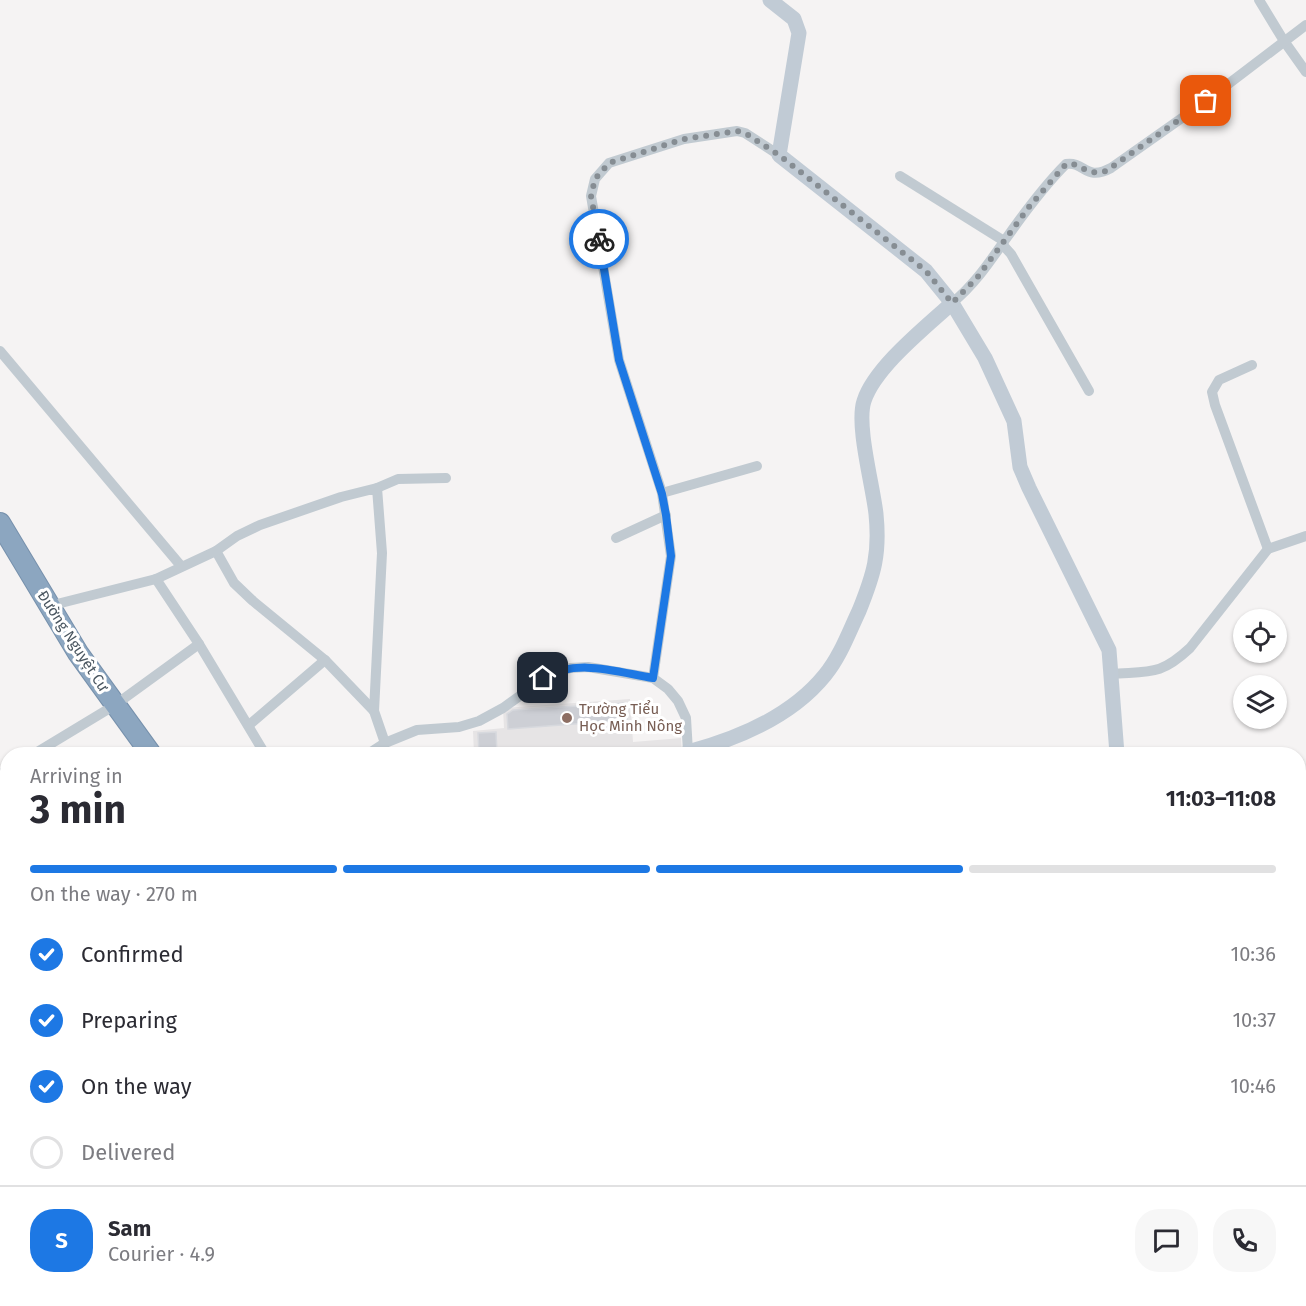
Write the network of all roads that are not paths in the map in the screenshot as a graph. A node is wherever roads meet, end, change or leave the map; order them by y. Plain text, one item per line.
1 (770, 0) edge
2 (1260, 0) edge
3 (1306, 25) edge
4 (1284, 41) junction
5 (1306, 72) edge
6 (779, 155) junction
7 (900, 176) dead end
8 (1003, 243) junction
9 (952, 303) junction
10 (0, 351) edge
11 (1252, 365) dead end
12 (1089, 391) dead end
13 (757, 466) dead end
14 (446, 478) dead end
15 (377, 488) junction
16 (662, 494) junction
17 (666, 515) junction
18 (0, 523) edge
19 (1306, 536) edge
20 (616, 538) dead end
21 (1268, 549) junction
22 (216, 551) junction
23 (181, 566) junction
24 (156, 579) junction
25 (48, 606) junction
26 (199, 644) junction
27 (325, 660) junction
28 (1111, 674) junction
29 (653, 678) junction
30 (115, 705) junction
31 (374, 711) junction
32 (249, 725) junction
33 (385, 743) junction
34 (46, 747) edge
35 (146, 747) edge
36 (261, 747) edge
37 (379, 747) edge
38 (688, 747) edge
39 (708, 747) edge
40 (1116, 747) edge

1 - 6 street
2 - 4 street
3 - 4 street
4 - 5 street
4 - 8 street
6 - 9 street
6 - 16 street
7 - 8 street
8 - 9 street
8 - 12 street
9 - 28 street
9 - 39 street
10 - 23 street
11 - 21 street
13 - 16 street
14 - 15 street
15 - 22 street
15 - 31 street
16 - 17 street
17 - 20 street
17 - 29 street
18 - 25 highway, Đường Nguyệt Cư
19 - 21 street
21 - 28 street
22 - 23 street
22 - 27 street
23 - 24 street
24 - 25 street
24 - 26 street
25 - 30 highway, Đường Nguyệt Cư
26 - 30 street
26 - 32 street
27 - 31 street
27 - 32 street
28 - 40 street
29 - 33 street
29 - 38 street
30 - 34 street
30 - 35 highway, Đường Nguyệt Cư
31 - 33 street
32 - 36 street
33 - 37 street

